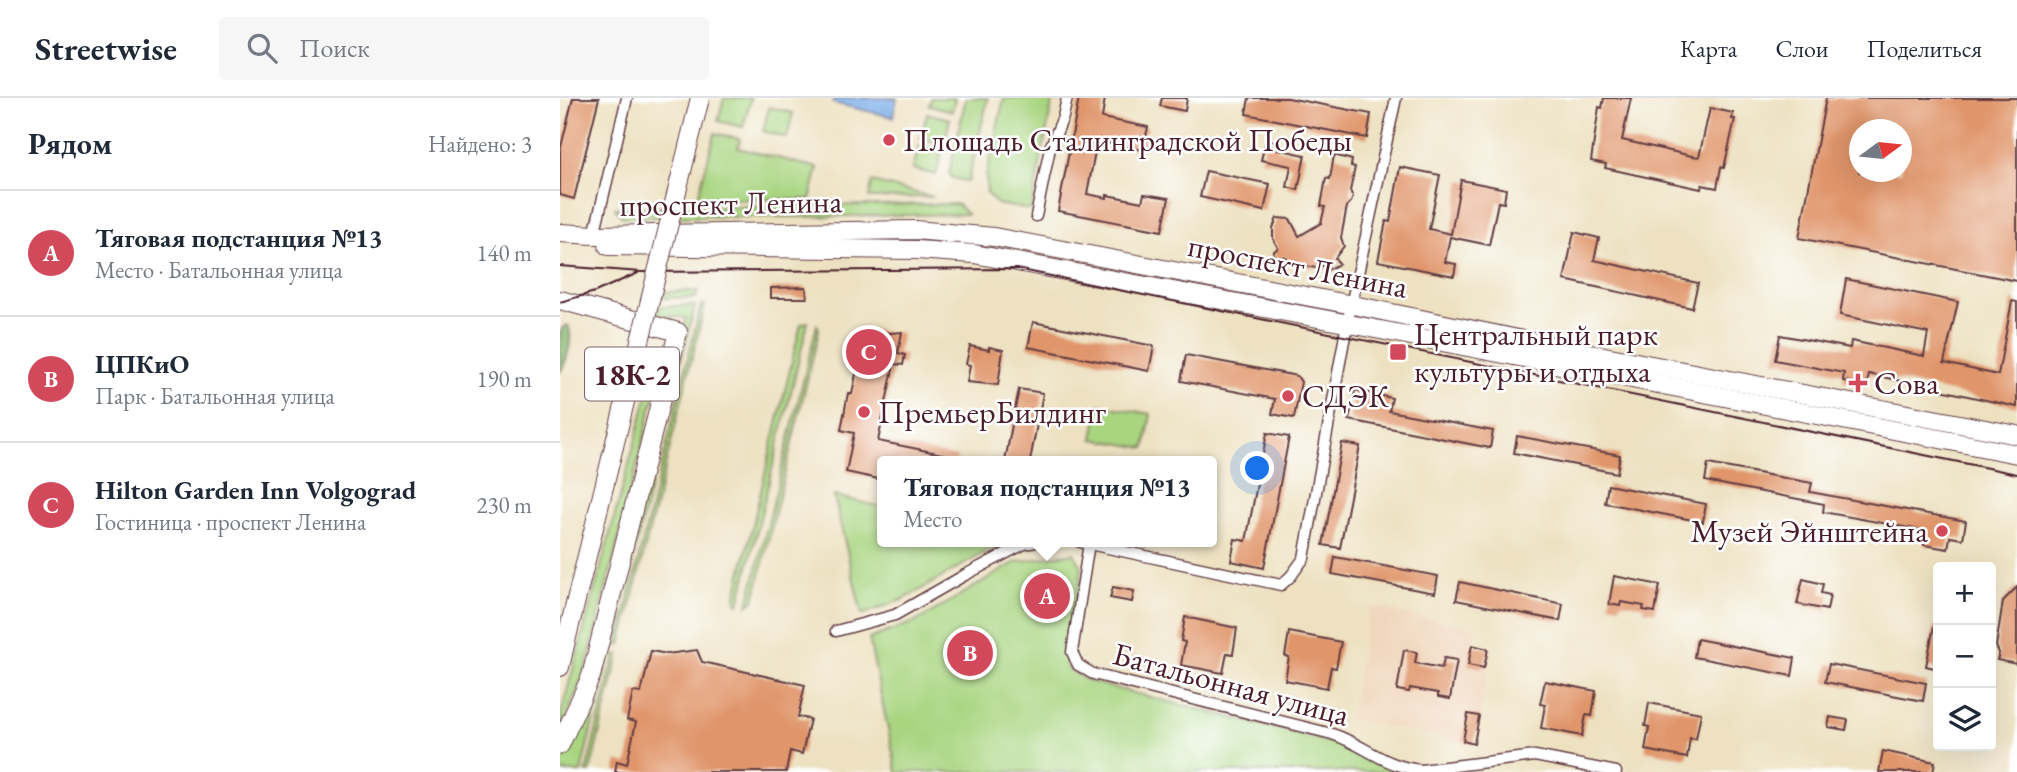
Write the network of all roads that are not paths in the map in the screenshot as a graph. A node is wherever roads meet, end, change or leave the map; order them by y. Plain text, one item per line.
1 (627, 98) edge
2 (701, 98) edge
3 (1067, 98) edge
4 (1396, 98) edge
5 (1035, 216) dead end
6 (560, 233) edge
7 (594, 235) junction
8 (560, 245) edge
9 (560, 300) edge
10 (1353, 305) junction
11 (1347, 324) junction
12 (2017, 435) edge
13 (2017, 454) edge
14 (1018, 547) edge
15 (1084, 547) edge
16 (1108, 547) edge
17 (836, 631) dead end
18 (560, 667) edge
19 (560, 745) edge
20 (1616, 772) edge

1 - 7 street
2 - 18 main road, 18К-2, bridge
3 - 5 street
4 - 10 street
6 - 7 main road, проспект Ленина
7 - 10 main road, проспект Ленина
8 - 11 main road, проспект Ленина
9 - 19 main road
10 - 11 street
10 - 12 main road, проспект Ленина
11 - 13 main road, проспект Ленина
11 - 16 street
14 - 17 street
15 - 20 street, Батальонная улица

